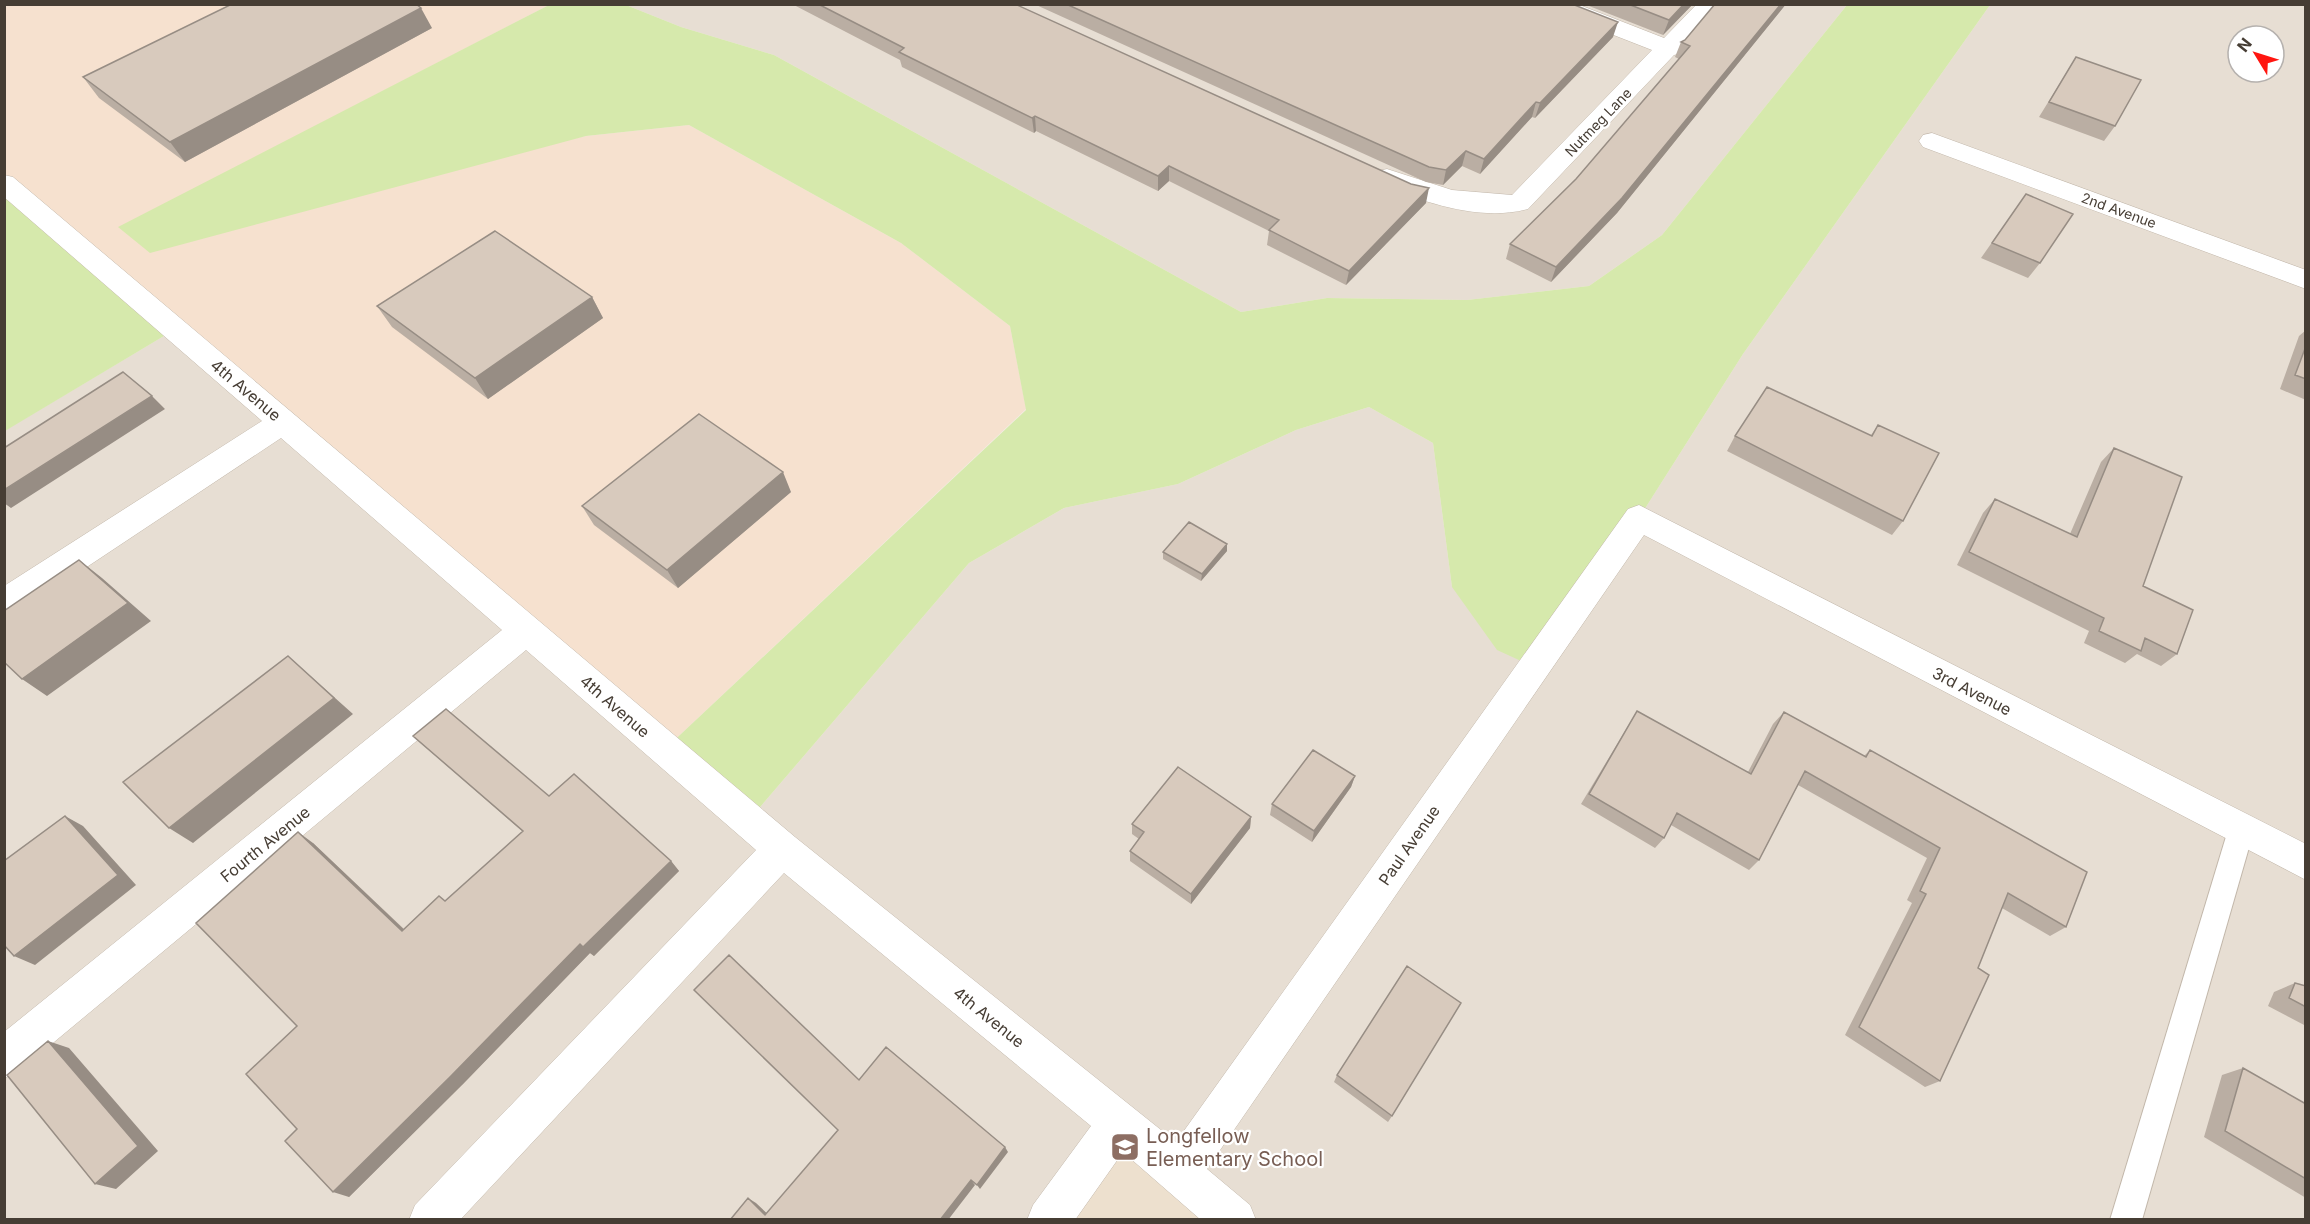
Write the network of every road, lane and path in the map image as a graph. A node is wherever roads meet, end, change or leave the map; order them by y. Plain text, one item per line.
1 (1555, 4) edge
2 (1710, 4) edge
3 (1670, 49) junction
4 (1932, 141) dead end
5 (1364, 166) edge
6 (4, 183) edge
7 (2306, 280) edge
8 (284, 421) junction
9 (1640, 518) joint
10 (4, 604) edge
11 (526, 630) junction
12 (2241, 830) junction
13 (782, 849) junction
14 (2306, 863) edge
15 (4, 1058) edge
16 (1119, 1122) junction
17 (1180, 1172) junction
18 (430, 1220) edge
19 (1048, 1220) edge
20 (1235, 1220) edge
21 (2126, 1220) edge

1 - 3 street
2 - 3 street, Nutmeg Lane
3 - 5 street, Nutmeg Lane
4 - 7 street, 2nd Avenue
6 - 8 street, 4th Avenue
8 - 10 street
8 - 11 street, 4th Avenue
9 - 12 street, 3rd Avenue
9 - 17 street, Paul Avenue
11 - 13 street, 4th Avenue
11 - 15 street, Fourth Avenue
12 - 14 street, 3rd Avenue
12 - 21 lane
13 - 16 street, 4th Avenue
13 - 18 street
16 - 17 street, 4th Avenue
16 - 19 street
17 - 20 street, 4th Avenue

